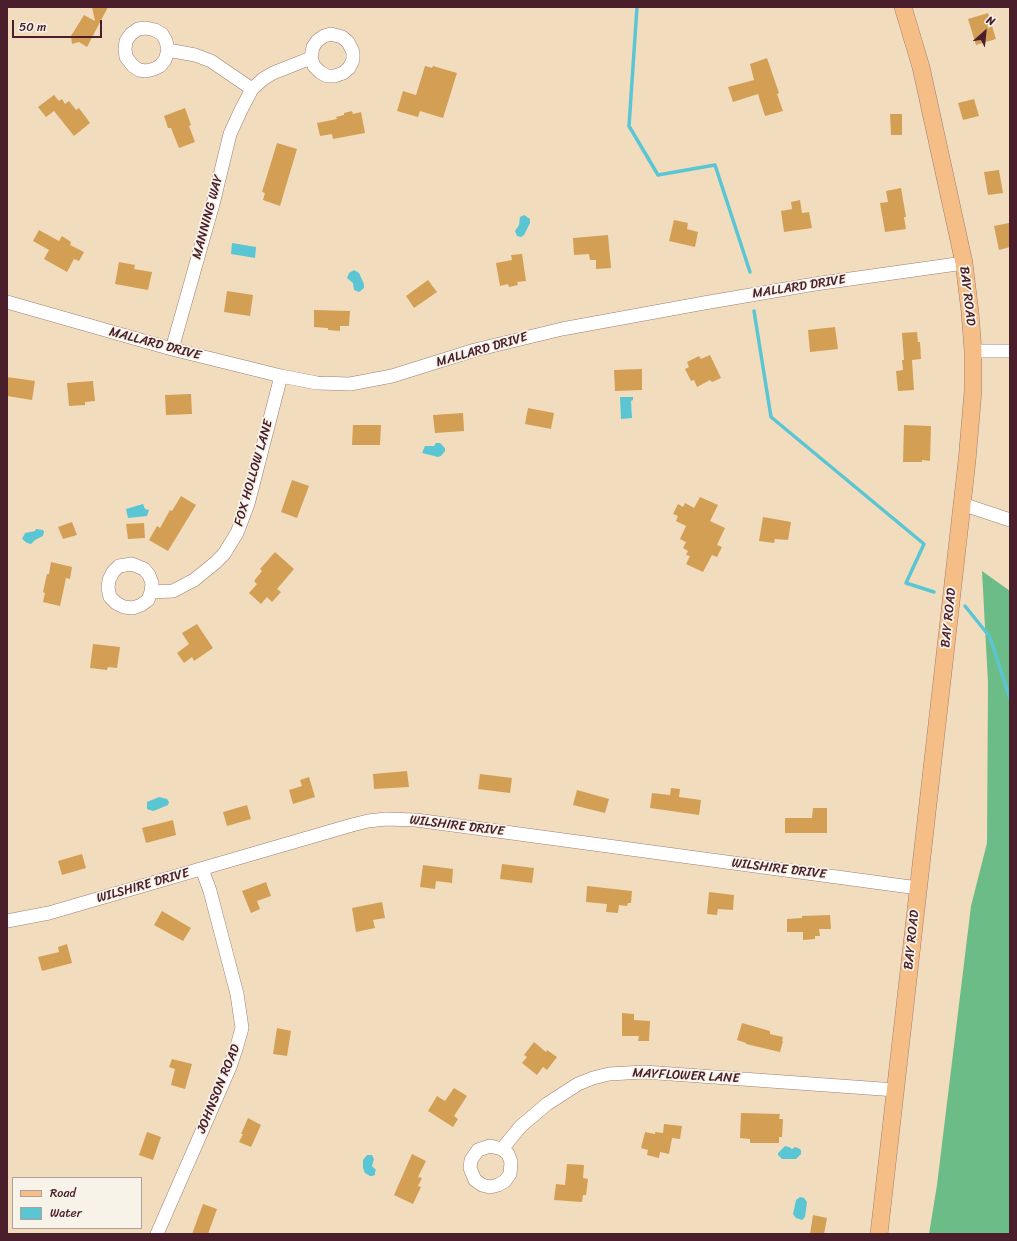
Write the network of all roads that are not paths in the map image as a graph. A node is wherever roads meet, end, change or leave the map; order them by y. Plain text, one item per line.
1 (903, 7) edge
2 (168, 50) dead end
3 (311, 58) dead end
4 (252, 89) junction
5 (964, 263) junction
6 (7, 302) edge
7 (172, 349) junction
8 (973, 351) junction
9 (1010, 351) edge
10 (281, 376) junction
11 (962, 504) junction
12 (1010, 520) edge
13 (151, 592) dead end
14 (202, 869) junction
15 (918, 888) junction
16 (7, 921) edge
17 (896, 1090) junction
18 (502, 1149) dead end
19 (157, 1234) edge
20 (879, 1234) edge

1 - 5 main road, BAY ROAD
2 - 4 street
3 - 4 street, MANNING WAY
4 - 7 street, MANNING WAY
5 - 8 main road, BAY ROAD
5 - 10 street, MALLARD DRIVE
6 - 7 street, MALLARD DRIVE
7 - 10 street, MALLARD DRIVE
8 - 9 street
8 - 11 main road, BAY ROAD
10 - 13 street, FOX HOLLOW LANE
11 - 12 street
11 - 15 main road, BAY ROAD
14 - 15 street, WILSHIRE DRIVE
14 - 16 street, WILSHIRE DRIVE
14 - 19 street, JOHNSON ROAD
15 - 17 main road, BAY ROAD
17 - 18 street, MAYFLOWER LANE
17 - 20 main road, BAY ROAD

